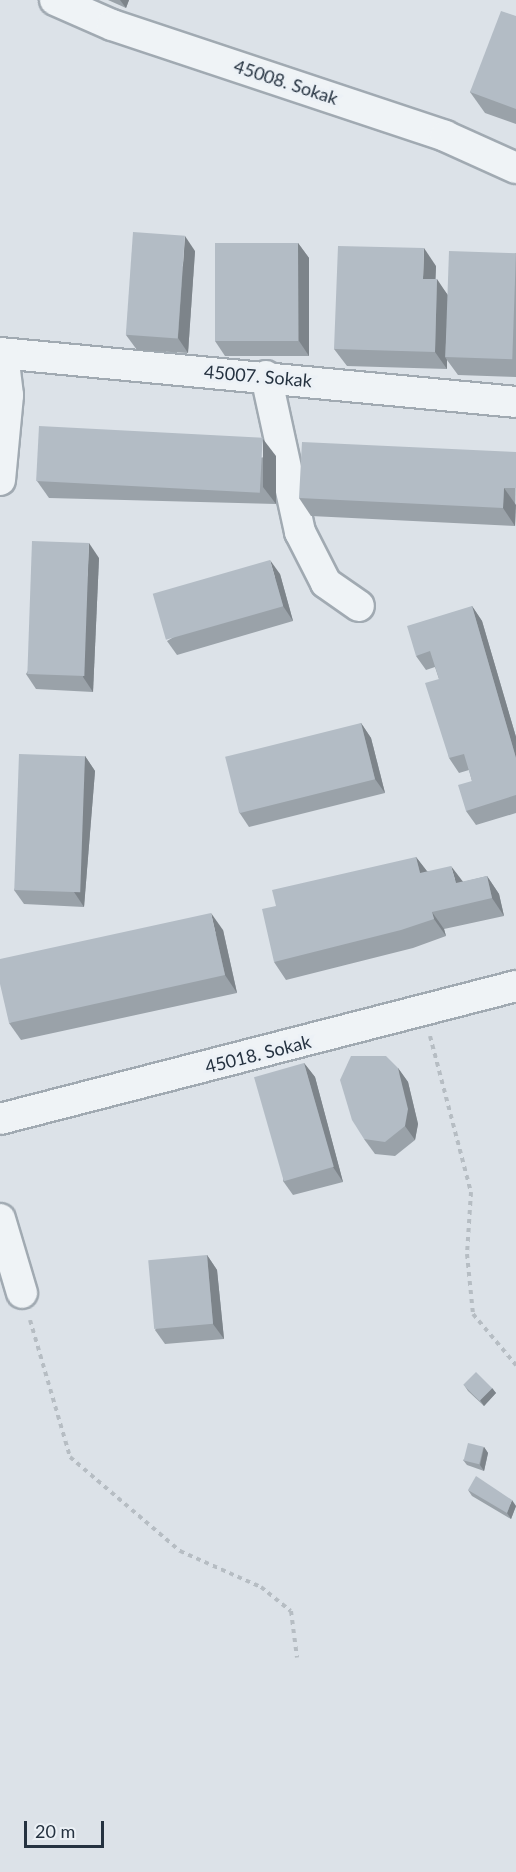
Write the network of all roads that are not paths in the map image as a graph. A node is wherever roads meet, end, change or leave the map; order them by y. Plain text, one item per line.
1 (55, 0) edge
2 (516, 168) edge
3 (1, 353) edge
4 (266, 376) junction
5 (516, 402) edge
6 (0, 480) edge
7 (359, 606) dead end
8 (516, 986) edge
9 (0, 1119) edge
10 (0, 1219) edge
11 (22, 1293) road end

1 - 2 street, 45008. Sokak
3 - 4 street, 45007. Sokak
3 - 6 street
4 - 5 street, 45007. Sokak
4 - 7 street
8 - 9 street, 45018. Sokak
10 - 11 street

